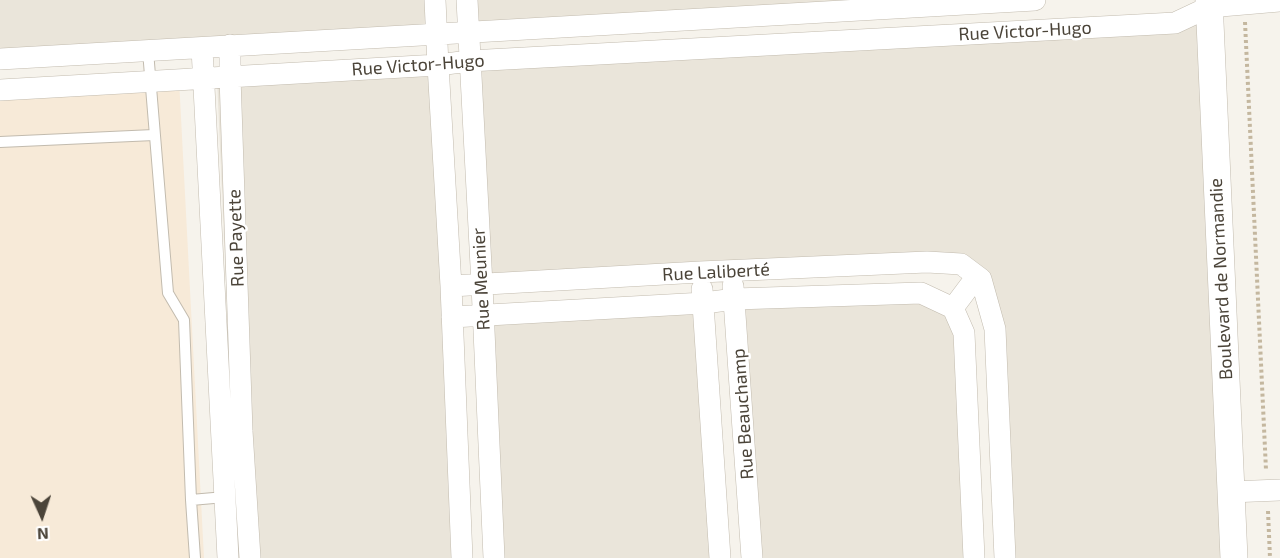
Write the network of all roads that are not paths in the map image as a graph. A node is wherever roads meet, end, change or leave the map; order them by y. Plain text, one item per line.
1 (435, 0) edge
2 (466, 0) edge
3 (1035, 0) edge
4 (1280, 1) edge
5 (1204, 2) edge
6 (835, 12) junction
7 (468, 33) junction
8 (437, 34) junction
9 (837, 41) junction
10 (230, 45) junction
11 (202, 48) junction
12 (147, 51) junction
13 (0, 59) edge
14 (469, 61) junction
15 (438, 65) junction
16 (230, 77) junction
17 (203, 80) junction
18 (149, 81) junction
19 (0, 90) edge
20 (154, 135) junction
21 (0, 142) edge
22 (731, 271) junction
23 (700, 272) junction
24 (977, 276) junction
25 (482, 285) junction
26 (451, 286) junction
27 (735, 299) junction
28 (704, 303) junction
29 (953, 308) junction
30 (483, 316) junction
31 (452, 317) junction
32 (232, 431) junction
33 (1274, 491) edge
34 (1230, 492) junction
35 (225, 497) junction
36 (191, 500) junction
37 (195, 558) edge
38 (228, 558) edge
39 (250, 558) edge
40 (462, 558) edge
41 (494, 558) edge
42 (720, 558) edge
43 (752, 558) edge
44 (974, 558) edge
45 (1005, 558) edge
46 (1234, 558) edge

1 - 8 street, Rue Meunier
2 - 7 street, Rue Meunier
3 - 6 street, Rue Victor-Hugo
4 - 5 street, Rue Victor-Hugo
5 - 9 street, Rue Victor-Hugo
5 - 34 street, Boulevard de Normandie
6 - 7 street, Rue Victor-Hugo
6 - 9 street
7 - 8 street, Rue Victor-Hugo
7 - 14 street, Rue Meunier
8 - 10 street, Rue Victor-Hugo
8 - 15 street, Rue Meunier
9 - 14 street, Rue Victor-Hugo
10 - 11 street, Rue Victor-Hugo
10 - 16 street, Rue Payette
11 - 12 street, Rue Victor-Hugo
11 - 17 street, Rue Payette
12 - 13 street, Rue Victor-Hugo
12 - 18 lane
14 - 15 street, Rue Victor-Hugo
14 - 25 street, Rue Meunier
15 - 16 street, Rue Victor-Hugo
15 - 26 street, Rue Meunier
16 - 17 street, Rue Victor-Hugo
16 - 32 street, Rue Payette
17 - 18 street, Rue Victor-Hugo
17 - 32 street, Rue Payette
18 - 19 street, Rue Victor-Hugo
18 - 20 lane
20 - 21 lane
20 - 36 lane
22 - 23 street, Rue Laliberté
22 - 24 street, Rue Laliberté
22 - 27 street, Rue Beauchamp
23 - 25 street, Rue Laliberté
23 - 28 street, Rue Beauchamp
24 - 29 street
24 - 45 street
25 - 26 street, Rue Laliberté
25 - 30 street, Rue Meunier
26 - 31 street, Rue Meunier
27 - 28 street, Rue Laliberté
27 - 29 street, Rue Laliberté
27 - 43 street, Rue Beauchamp
28 - 30 street, Rue Laliberté
28 - 42 street, Rue Beauchamp
29 - 44 street
30 - 31 street, Rue Laliberté
30 - 41 street, Rue Meunier
31 - 40 street, Rue Meunier
32 - 35 street, Rue Payette
32 - 39 street, Rue Payette
33 - 34 street
34 - 46 street, Boulevard de Normandie
35 - 36 lane
35 - 38 street, Rue Payette
36 - 37 lane

